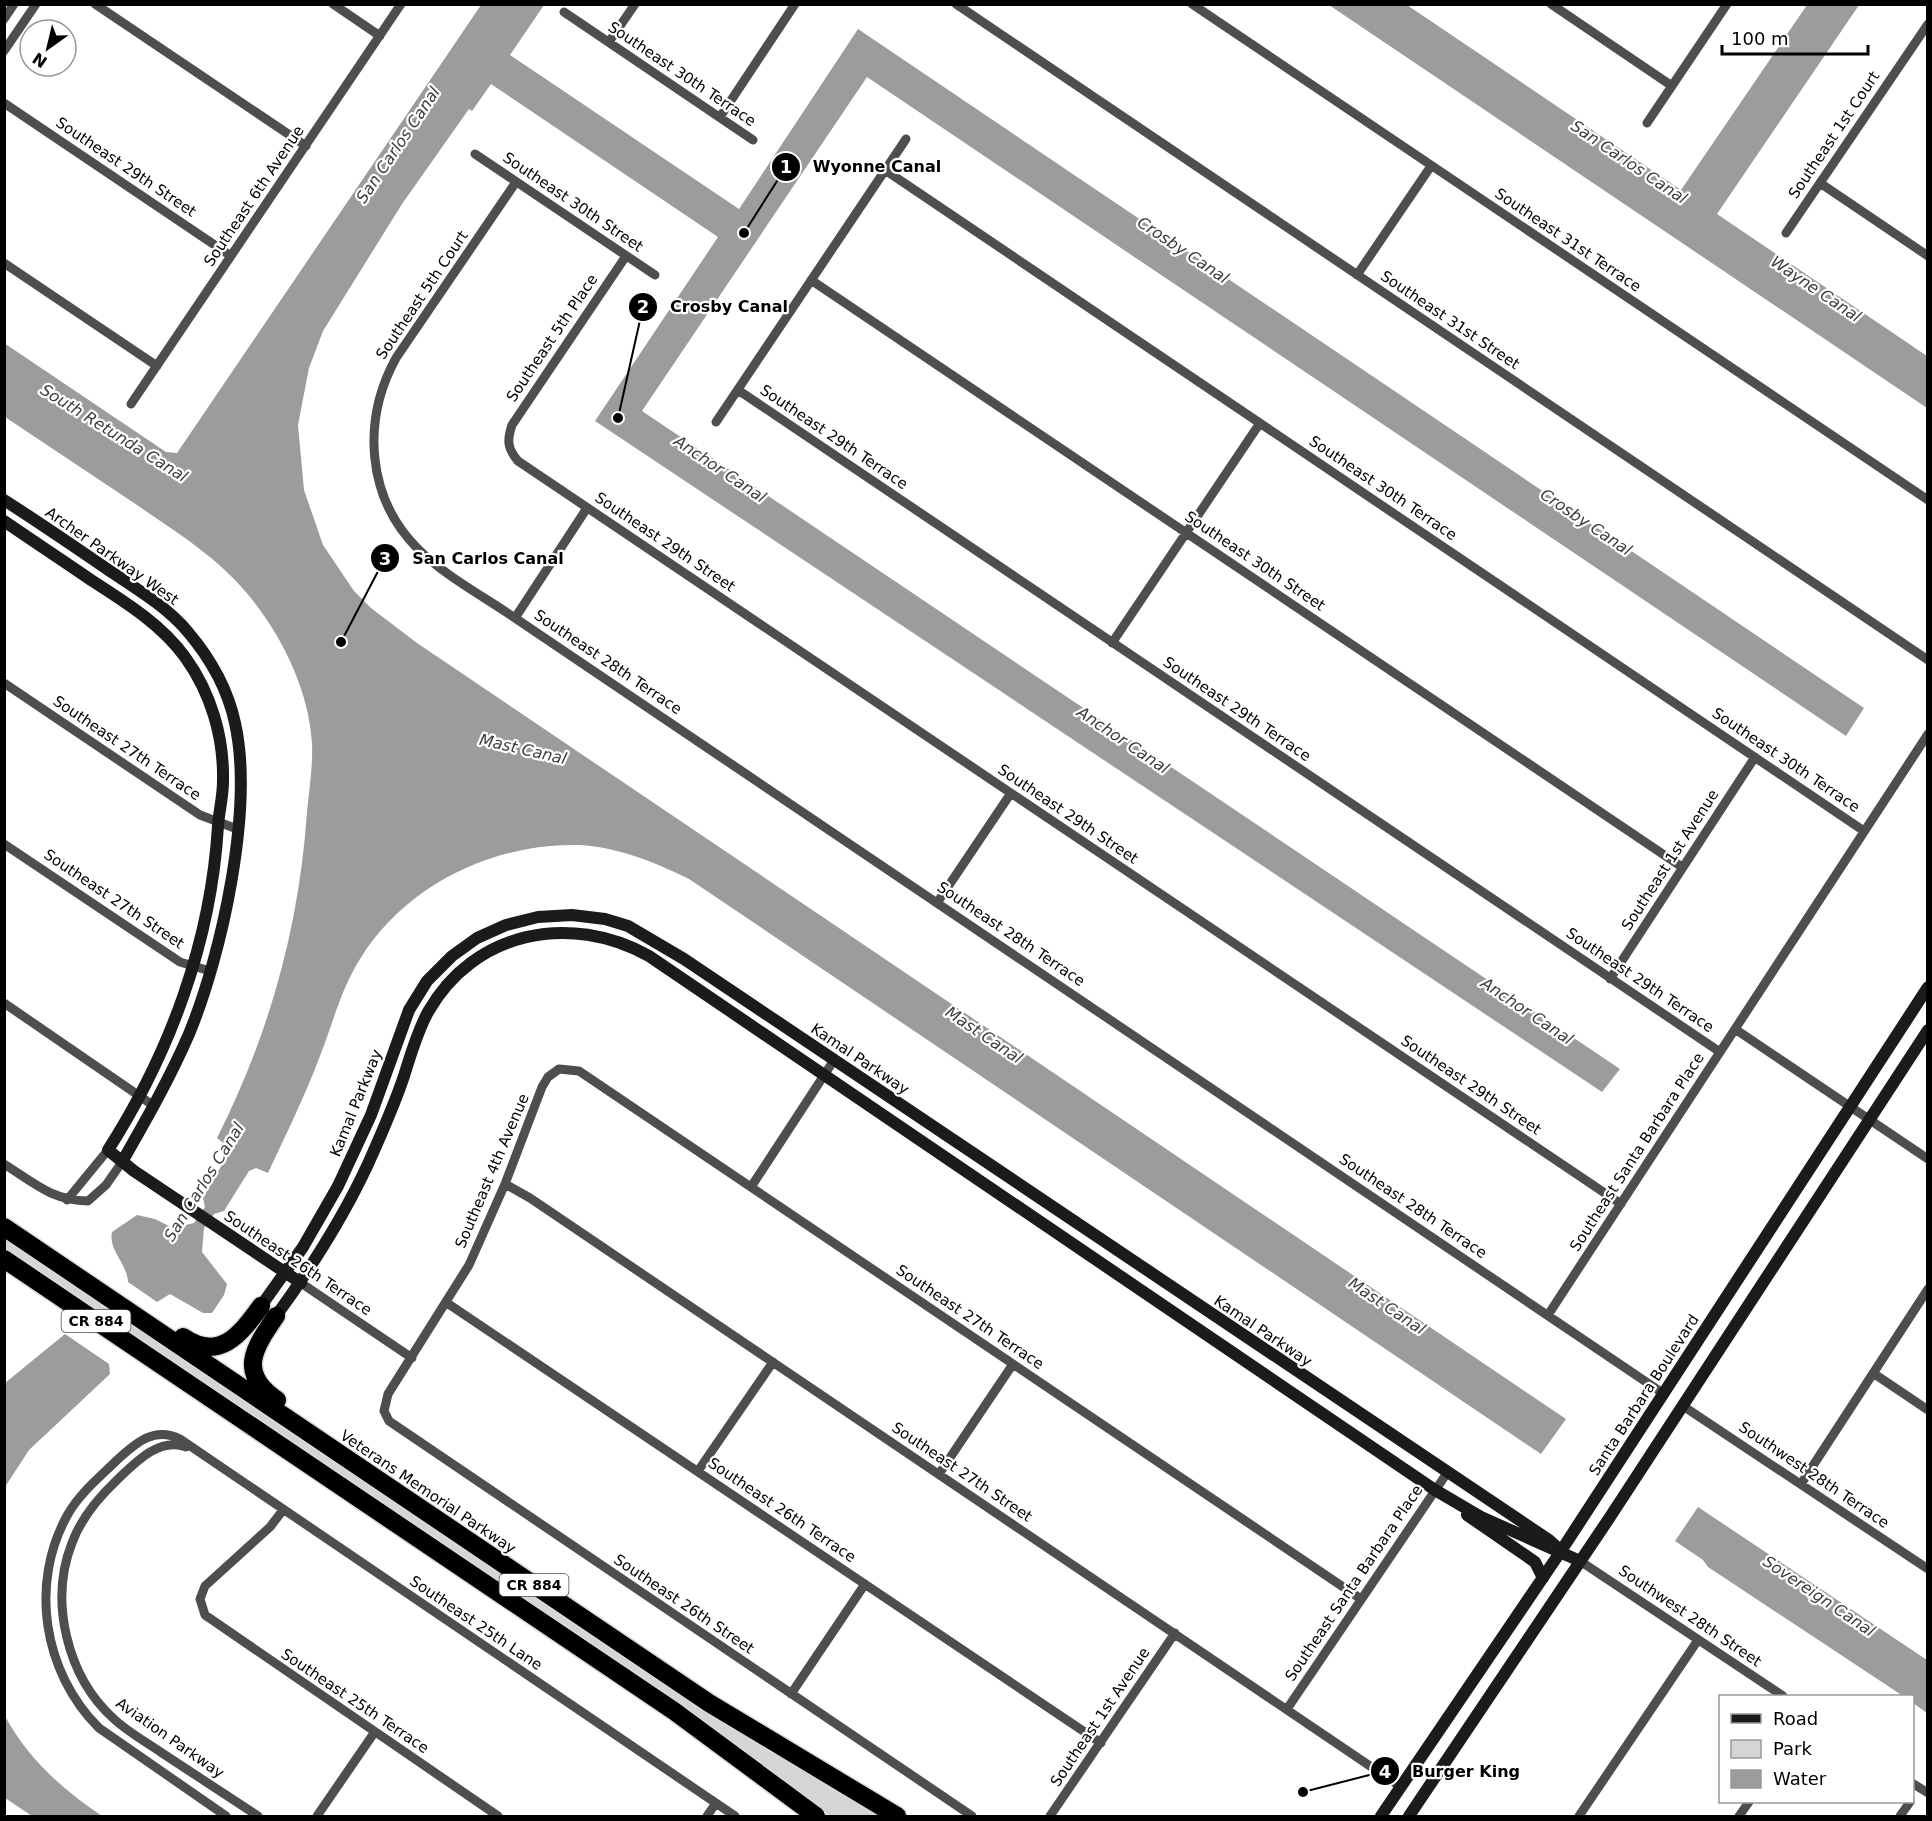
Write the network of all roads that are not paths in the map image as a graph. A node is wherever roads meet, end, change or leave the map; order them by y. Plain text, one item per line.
1 (14, 4) edge
2 (36, 4) edge
3 (95, 4) edge
4 (333, 4) edge
5 (401, 4) edge
6 (635, 4) edge
7 (795, 4) edge
8 (956, 4) edge
9 (1192, 4) edge
10 (1551, 4) edge
11 (1727, 4) edge
12 (564, 12) dead end
13 (4, 19) edge
14 (1928, 24) edge
15 (380, 36) junction
16 (609, 42) junction
17 (4, 51) edge
18 (1672, 86) junction
19 (4, 103) edge
20 (720, 117) junction
21 (1647, 123) dead end
22 (906, 139) dead end
23 (753, 140) dead end
24 (306, 146) junction
25 (475, 154) dead end
26 (1431, 166) junction
27 (885, 170) junction
28 (516, 182) junction
29 (1820, 183) junction
30 (1786, 233) dead end
31 (231, 255) junction
32 (626, 256) junction
33 (1928, 256) edge
34 (4, 262) edge
35 (655, 275) dead end
36 (1357, 275) junction
37 (812, 280) junction
38 (157, 366) junction
39 (738, 390) junction
40 (131, 404) dead end
41 (716, 422) dead end
42 (1260, 423) junction
43 (507, 440) joint
44 (376, 469) joint
45 (4, 500) edge
46 (1928, 500) edge
47 (587, 508) junction
48 (4, 521) edge
49 (1186, 533) junction
50 (515, 618) junction
51 (1112, 642) junction
52 (1928, 660) edge
53 (4, 683) edge
54 (1928, 734) edge
55 (1755, 757) junction
56 (1011, 794) junction
57 (218, 823) junction
58 (237, 829) junction
59 (1864, 831) junction
60 (4, 844) edge
61 (1682, 867) junction
62 (937, 903) junction
63 (193, 967) junction
64 (210, 971) junction
65 (1610, 979) junction
66 (1928, 987) edge
67 (4, 1003) edge
68 (1735, 1029) junction
69 (1928, 1030) edge
70 (1720, 1052) junction
71 (834, 1060) junction
72 (559, 1069) joint
73 (825, 1075) junction
74 (141, 1094) junction
75 (154, 1106) junction
76 (1850, 1107) junction
77 (1869, 1120) junction
78 (108, 1150) junction
79 (1928, 1159) edge
80 (122, 1162) junction
81 (4, 1164) edge
82 (505, 1184) junction
83 (751, 1187) junction
84 (67, 1200) junction
85 (1621, 1204) junction
86 (4, 1217) edge
87 (4, 1227) edge
88 (4, 1259) edge
89 (284, 1271) junction
90 (301, 1283) junction
91 (1928, 1289) edge
92 (447, 1303) junction
93 (269, 1311) junction
94 (1548, 1315) junction
95 (412, 1358) junction
96 (773, 1362) junction
97 (1013, 1364) junction
98 (1873, 1373) junction
99 (1664, 1394) junction
100 (1683, 1406) junction
101 (1928, 1410) edge
102 (384, 1411) joint
103 (200, 1453) junction
104 (698, 1471) junction
105 (1447, 1473) junction
106 (939, 1474) junction
107 (1801, 1484) junction
108 (1435, 1490) junction
109 (283, 1510) junction
110 (426, 1513) junction
111 (1561, 1551) junction
112 (1580, 1561) junction
113 (1928, 1569) edge
114 (1543, 1578) junction
115 (865, 1584) junction
116 (1361, 1599) junction
117 (1175, 1633) junction
118 (1698, 1640) junction
119 (791, 1694) junction
120 (1781, 1695) edge
121 (1287, 1709) junction
122 (374, 1732) junction
123 (1101, 1743) junction
124 (1401, 1787) junction
125 (716, 1803) junction
126 (1748, 1803) edge
127 (1909, 1803) edge
128 (226, 1816) edge
129 (258, 1816) edge
130 (317, 1816) edge
131 (498, 1816) edge
132 (707, 1816) edge
133 (735, 1816) edge
134 (816, 1816) edge
135 (897, 1816) edge
136 (972, 1816) edge
137 (1050, 1816) edge
138 (1381, 1816) edge
139 (1409, 1816) edge
140 (1579, 1816) edge
141 (1739, 1816) edge
142 (1900, 1816) edge

1 - 13 street
2 - 17 street
3 - 24 street
4 - 15 street
5 - 15 street, Southeast 6th Avenue
6 - 16 street
7 - 20 street
8 - 36 street, Southeast 31st Street
9 - 26 street, Southeast 31st Terrace
10 - 18 street
11 - 18 street
12 - 16 street, Southeast 30th Terrace
14 - 29 street, Southeast 1st Court
15 - 24 street, Southeast 6th Avenue
16 - 20 street, Southeast 30th Terrace
18 - 21 street
19 - 31 street, Southeast 29th Street
20 - 23 street, Southeast 30th Terrace
22 - 27 street
24 - 31 street, Southeast 6th Avenue
25 - 28 street, Southeast 30th Street
26 - 36 street
26 - 46 street, Southeast 31st Terrace
27 - 37 street
27 - 42 street, Southeast 30th Terrace
28 - 32 street, Southeast 30th Street
28 - 44 street, Southeast 5th Court
29 - 30 street, Southeast 1st Court
29 - 33 street
31 - 38 street, Southeast 6th Avenue
32 - 35 street, Southeast 30th Street
32 - 43 street, Southeast 5th Place
34 - 38 street
36 - 52 street, Southeast 31st Street
37 - 39 street
37 - 49 street, Southeast 30th Street
38 - 40 street, Southeast 6th Avenue
39 - 41 street
39 - 51 street, Southeast 29th Terrace
42 - 49 street
42 - 55 street, Southeast 30th Terrace
43 - 47 street, Southeast 29th Street
44 - 50 street, Southeast 28th Terrace
45 - 58 street, Archer Parkway West
47 - 50 street
47 - 56 street, Southeast 29th Street
48 - 57 street, Archer Parkway West
49 - 51 street
49 - 61 street, Southeast 30th Street
50 - 62 street, Southeast 28th Terrace
51 - 65 street, Southeast 29th Terrace
53 - 57 street, Southeast 27th Terrace
54 - 59 street, Southeast Santa Barbara Place
55 - 59 street, Southeast 30th Terrace
55 - 61 street, Southeast 1st Avenue
56 - 62 street
56 - 85 street, Southeast 29th Street
57 - 58 street, Southeast 27th Terrace
57 - 63 street, Archer Parkway West
58 - 64 street, Archer Parkway West
59 - 68 street, Southeast Santa Barbara Place
60 - 63 street, Southeast 27th Street
61 - 65 street, Southeast 1st Avenue
62 - 94 street, Southeast 28th Terrace
63 - 64 street, Southeast 27th Street
63 - 74 street, Archer Parkway West
64 - 75 street, Archer Parkway West
65 - 70 street, Southeast 29th Terrace
66 - 76 street, Santa Barbara Boulevard
67 - 74 street
68 - 70 street, Southeast Santa Barbara Place
68 - 76 street, Southeast 29th Terrace
69 - 77 street
70 - 85 street, Southeast Santa Barbara Place
71 - 73 street
71 - 89 street, Kamal Parkway
71 - 105 street, Kamal Parkway
72 - 82 street, Southeast 4th Avenue
72 - 83 street, Southeast 27th Terrace
73 - 83 street
73 - 90 street, Kamal Parkway
73 - 108 street, Kamal Parkway
74 - 75 street
74 - 78 street, Archer Parkway West
75 - 80 street, Archer Parkway West
76 - 77 street, Southeast 29th Terrace
76 - 99 street, Santa Barbara Boulevard
77 - 79 street, Southeast 29th Terrace
77 - 100 street
78 - 80 street, Southeast 26th Terrace
78 - 84 street, Archer Parkway West
80 - 84 street, Archer Parkway West
80 - 89 street, Southeast 26th Terrace
81 - 84 street
82 - 92 street, Southeast 4th Avenue
82 - 96 street, Southeast 27th Street
83 - 97 street, Southeast 27th Terrace
85 - 94 street, Southeast Santa Barbara Place
86 - 93 highway
87 - 110 highway, Veterans Memorial Parkway / CR 884
88 - 134 highway, CR 884
89 - 90 street, Southeast 26th Terrace
89 - 93 street, Kamal Parkway
90 - 93 street, Kamal Parkway
90 - 95 street, Southeast 26th Terrace
91 - 98 street
92 - 95 street, Southeast 4th Avenue
92 - 104 street, Southeast 26th Terrace
93 - 110 highway
94 - 99 street, Southeast 28th Terrace
95 - 102 street, Southeast 4th Avenue
96 - 104 street
96 - 106 street, Southeast 27th Street
97 - 106 street
97 - 116 street, Southeast 27th Terrace
98 - 101 street
98 - 107 street
99 - 111 street, Santa Barbara Boulevard
100 - 107 street, Southwest 28th Terrace
100 - 112 street
102 - 119 street, Southeast 26th Street
103 - 109 street, Southeast 25th Lane
103 - 128 street
103 - 129 street, Aviation Parkway
104 - 115 street, Southeast 26th Terrace
105 - 108 street, Southeast Santa Barbara Place
105 - 111 street, Kamal Parkway
106 - 117 street, Southeast 27th Street
107 - 113 street, Southwest 28th Terrace
108 - 111 street, Kamal Parkway
108 - 114 street
108 - 116 street, Southeast Santa Barbara Place
109 - 122 street, Southeast 25th Terrace
109 - 125 street, Southeast 25th Lane
110 - 135 highway, Veterans Memorial Parkway / CR 884
111 - 112 street, Kamal Parkway
111 - 114 street, Santa Barbara Boulevard
112 - 118 street, Southwest 28th Street
112 - 139 street
114 - 124 street, Santa Barbara Boulevard
115 - 119 street
115 - 123 street, Southeast 26th Terrace
116 - 121 street, Southeast Santa Barbara Place
117 - 121 street, Southeast 27th Street
117 - 123 street, Southeast 1st Avenue
118 - 120 street, Southwest 28th Street
118 - 140 street
119 - 136 street, Southeast 26th Street
121 - 124 street, Southeast 27th Street
122 - 130 street
122 - 131 street, Southeast 25th Terrace
123 - 137 street, Southeast 1st Avenue
124 - 138 street, Santa Barbara Boulevard
125 - 132 street
125 - 133 street, Southeast 25th Lane
126 - 141 street
127 - 142 street

